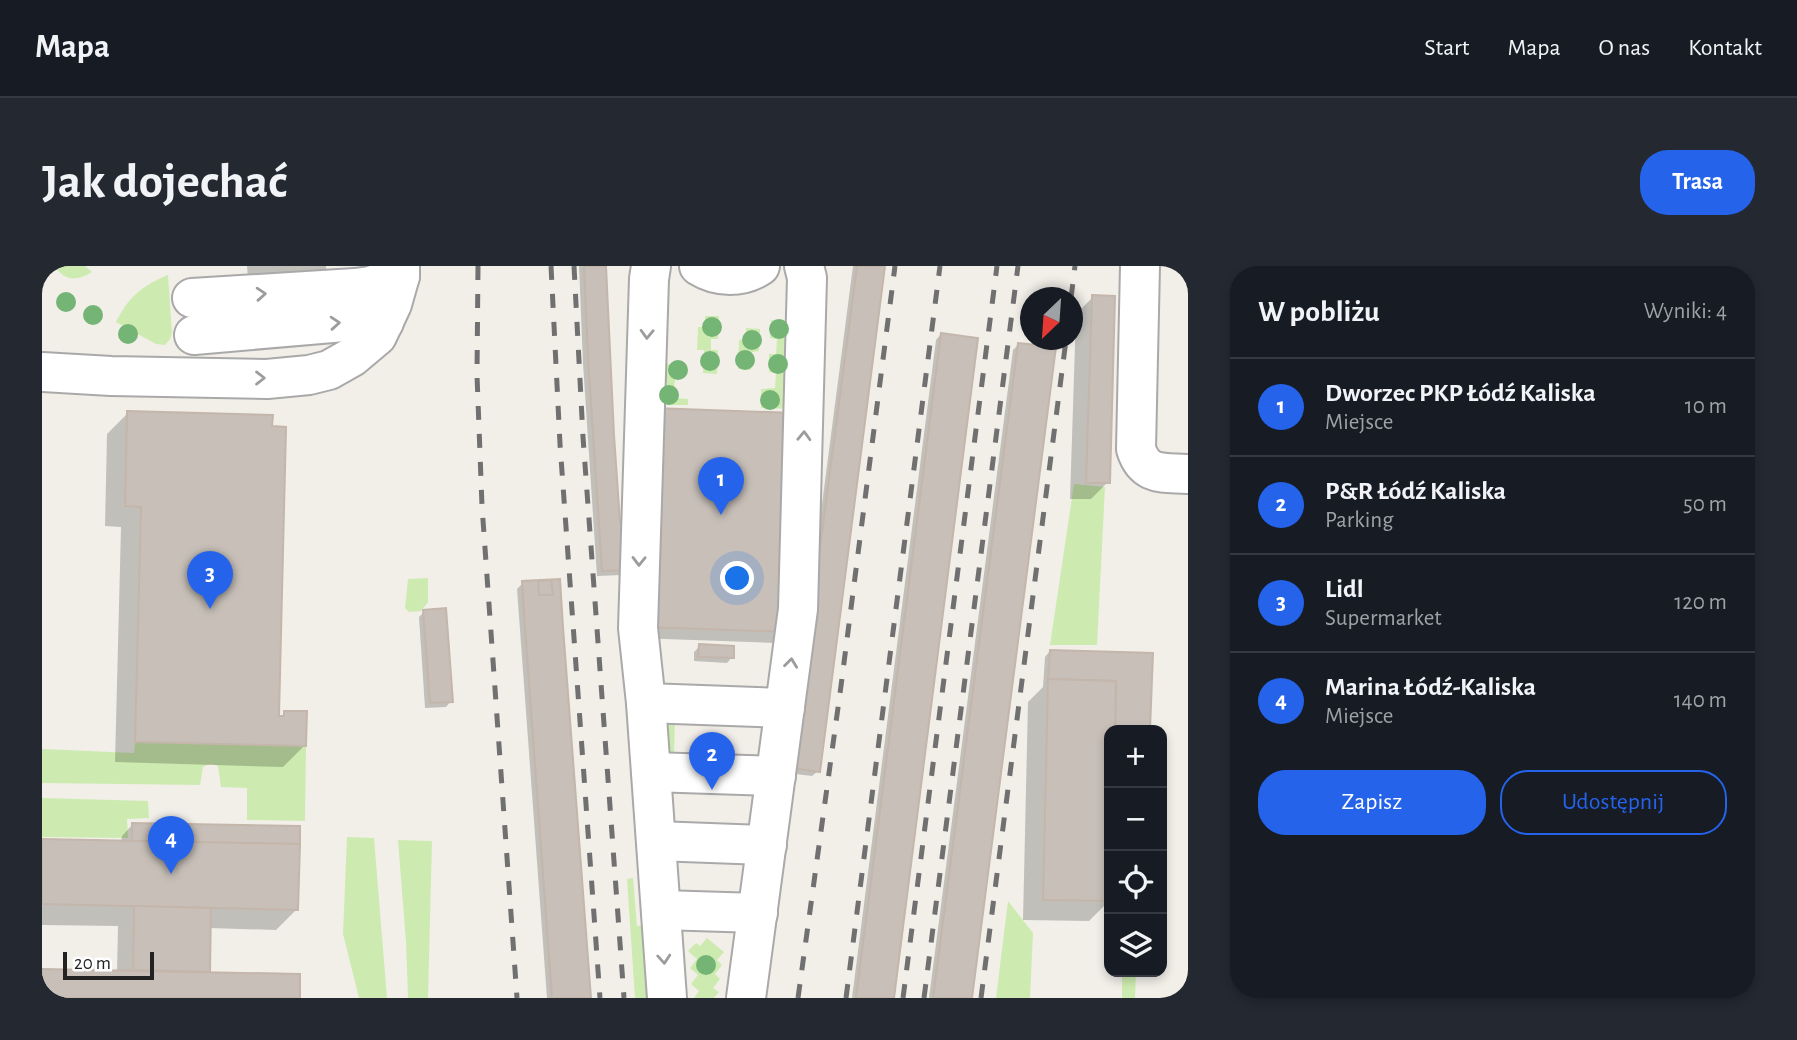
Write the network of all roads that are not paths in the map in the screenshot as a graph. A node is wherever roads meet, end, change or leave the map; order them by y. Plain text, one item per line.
1 (651, 266) edge
2 (699, 266) edge
3 (760, 266) edge
4 (804, 266) edge
5 (1140, 266) edge
6 (400, 271) edge
7 (192, 300) edge
8 (384, 321) junction
9 (42, 372) edge
10 (192, 377) junction
11 (1188, 474) edge
12 (646, 704) junction
13 (785, 708) junction
14 (651, 772) junction
15 (776, 776) junction
16 (656, 841) junction
17 (767, 845) junction
18 (660, 910) junction
19 (758, 913) junction
20 (667, 998) edge
21 (746, 998) edge

1 -> 12 lane
2 - 3 lane
13 -> 4 lane
5 - 11 lane
7 -> 6 lane
6 - 8 lane
7 -> 8 lane
7 - 10 lane
10 -> 8 lane
9 - 10 lane
12 - 13 lane
12 - 14 lane
13 - 15 lane
14 - 15 lane
14 - 16 lane
15 - 17 lane
16 - 17 lane
16 - 18 lane
17 - 19 lane
18 - 19 lane
18 -> 20 lane
19 - 21 lane

